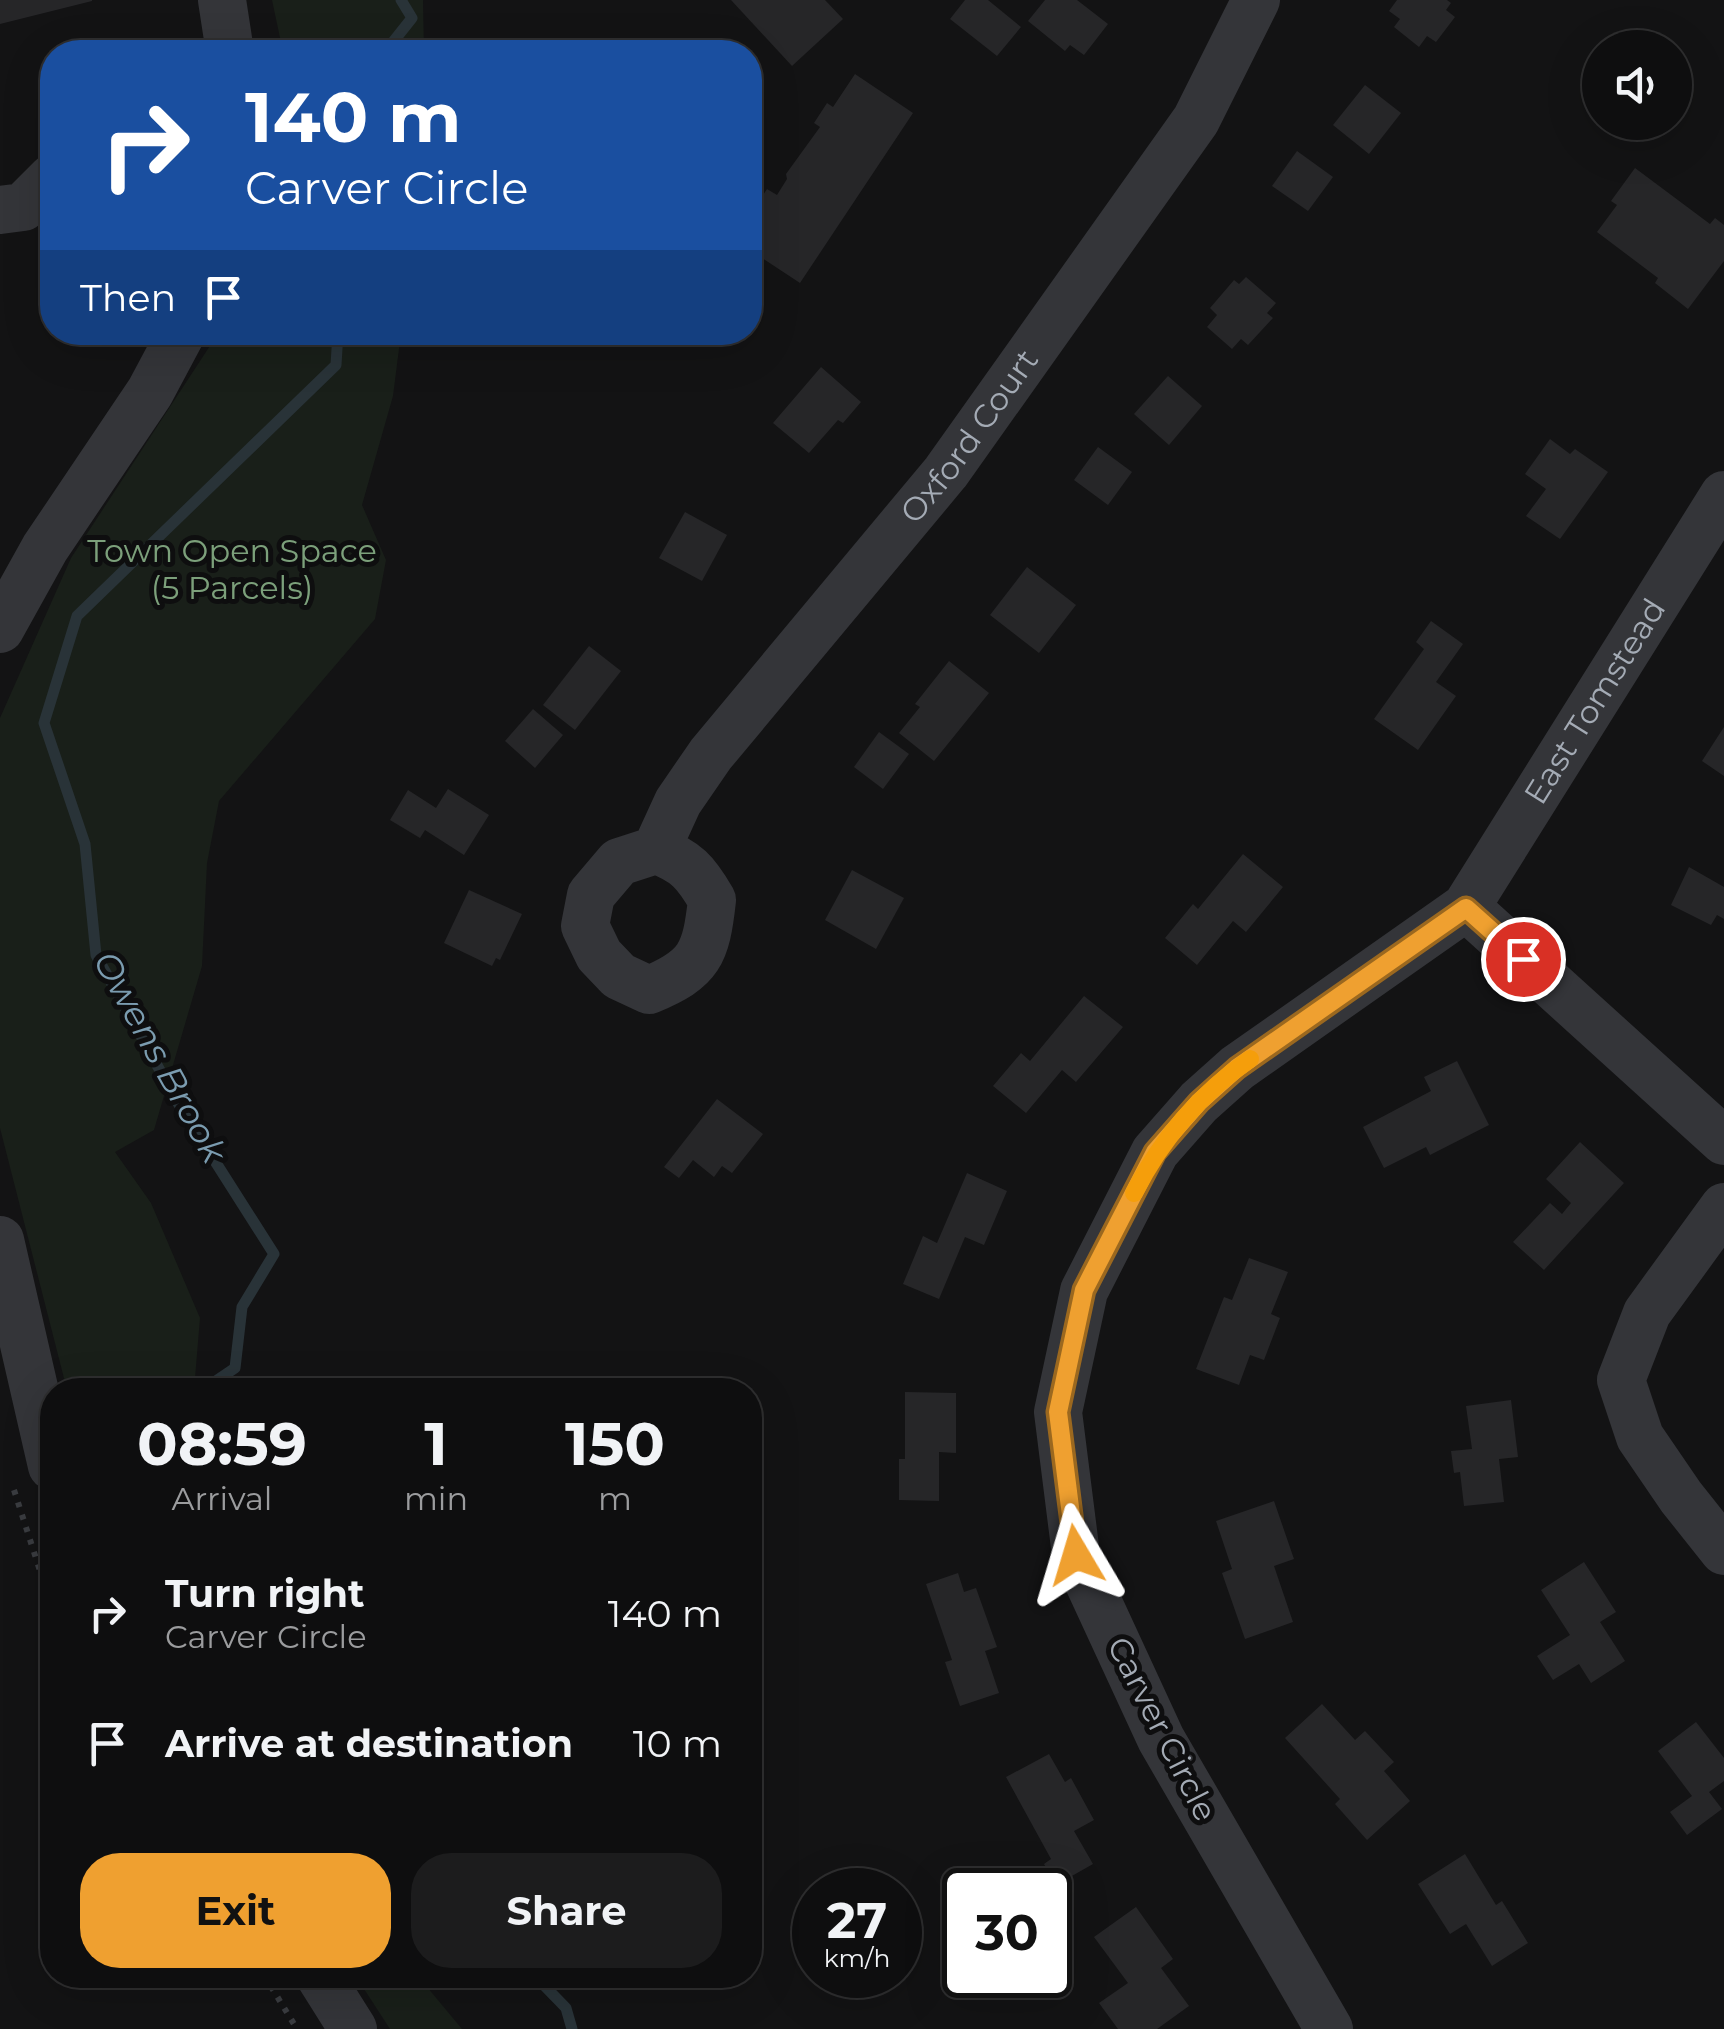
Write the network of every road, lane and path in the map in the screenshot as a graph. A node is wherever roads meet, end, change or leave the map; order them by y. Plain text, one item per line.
1 (222, 0) edge
2 (1256, 0) edge
3 (228, 40) edge
4 (40, 192) edge
5 (0, 210) edge
6 (175, 345) edge
7 (1724, 495) edge
8 (0, 629) edge
9 (656, 850) dead end
10 (1466, 908) junction
11 (1724, 1141) edge
12 (1724, 1207) edge
13 (0, 1240) edge
14 (32, 1472) edge
15 (40, 1526) edge
16 (1724, 1551) edge
17 (272, 1988) edge
18 (327, 1988) edge
19 (298, 2029) edge
20 (353, 2029) edge
21 (1329, 2029) edge

1 - 3 street
2 - 9 street, Oxford Court
4 - 5 street
6 - 8 street
7 - 10 street, East Tomstead
10 - 11 street
10 - 21 street, Carver Circle
12 - 16 street
13 - 14 street
14 - 15 path
17 - 19 path
18 - 20 street

